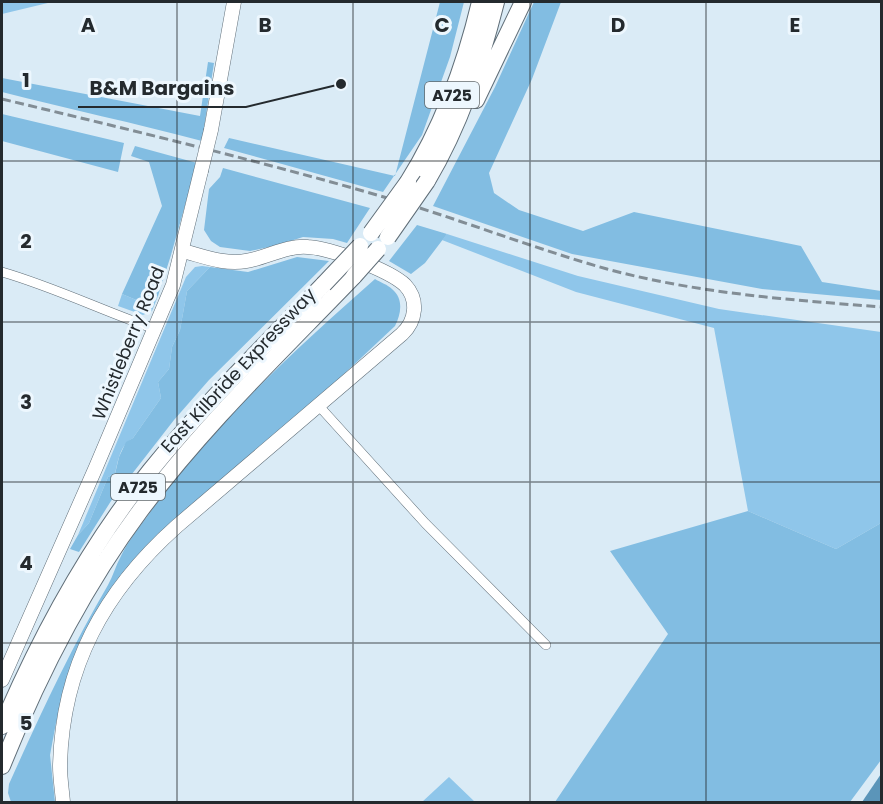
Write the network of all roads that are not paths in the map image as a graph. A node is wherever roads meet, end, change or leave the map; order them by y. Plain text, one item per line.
1 (234, 2) edge
2 (480, 2) edge
3 (496, 2) edge
4 (524, 2) edge
5 (438, 162) junction
6 (379, 239) junction
7 (183, 251) junction
8 (2, 272) edge
9 (155, 329) junction
10 (319, 405) junction
11 (546, 645) dead end
12 (2, 680) edge
13 (2, 726) edge
14 (2, 766) edge
15 (63, 802) edge

1 - 7 street, Whistleberry Road, bridge
2 - 6 highway, A725, bridge
3 - 5 highway, East Kilbride Expressway / A725
4 - 5 highway, A725
5 - 6 highway, East Kilbride Expressway / A725, bridge
6 - 13 highway, East Kilbride Expressway / A725, bridge
6 - 14 highway, East Kilbride Expressway / A725, bridge
7 - 9 street, Whistleberry Road
7 - 10 street
8 - 9 street
9 - 12 street, Whistleberry Road
10 - 11 street
10 - 15 street

